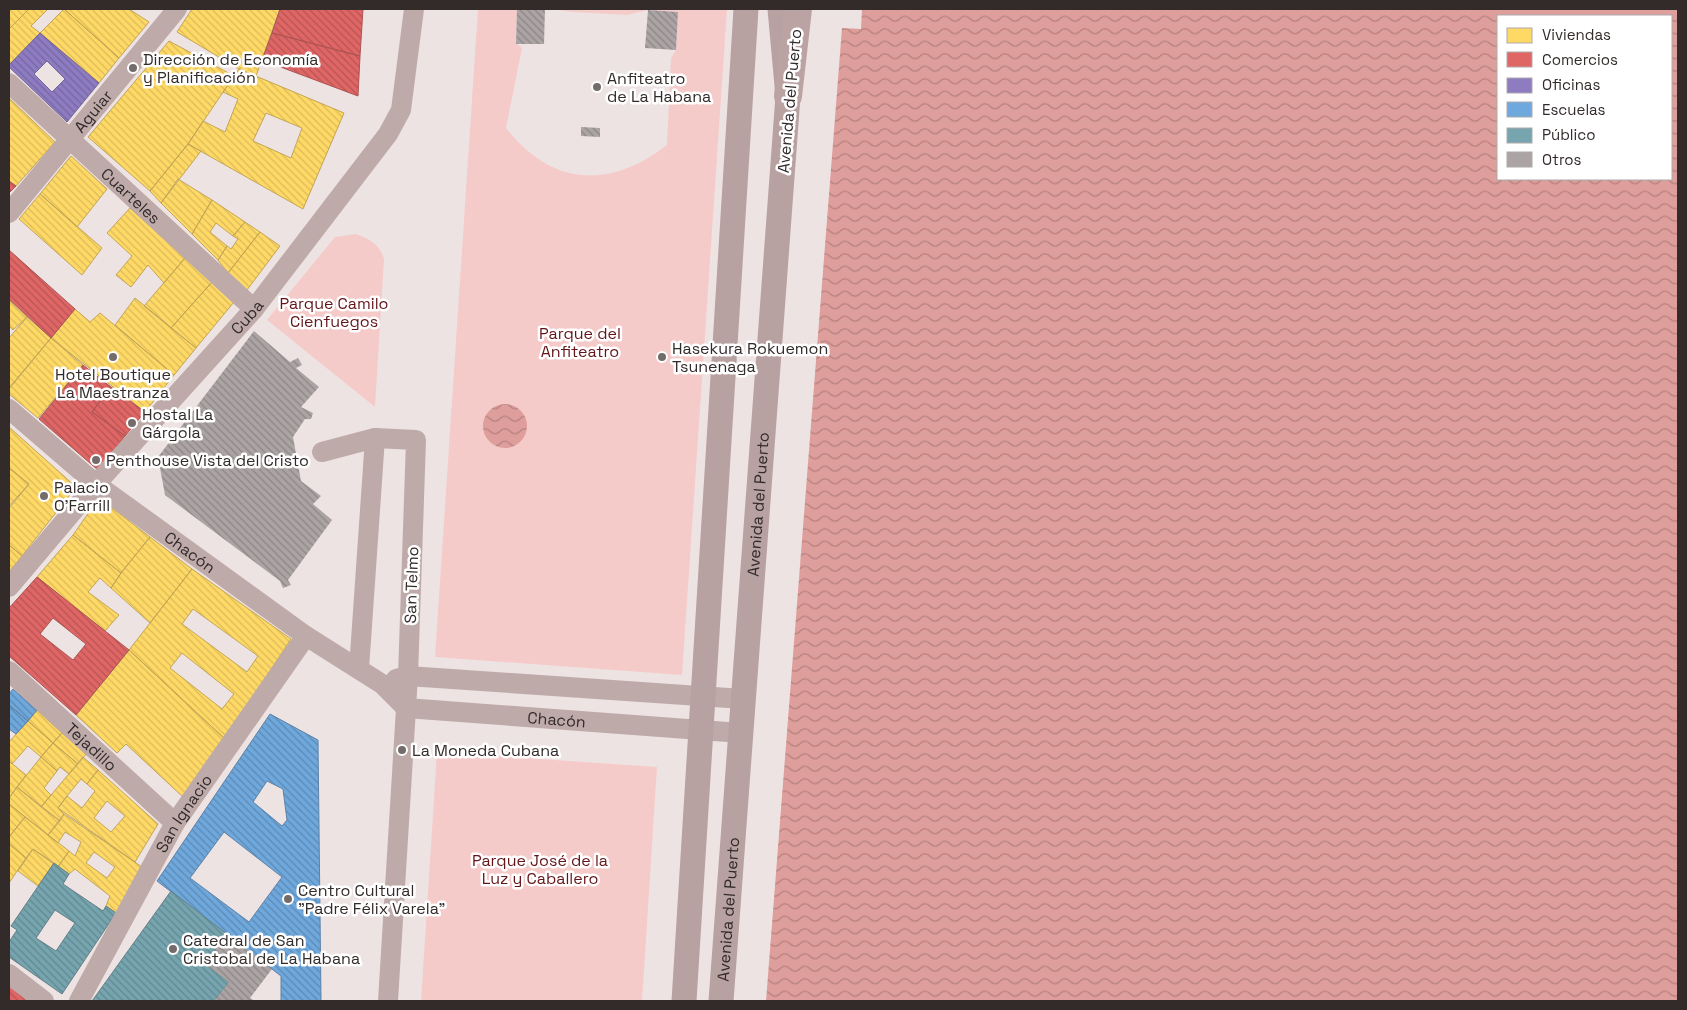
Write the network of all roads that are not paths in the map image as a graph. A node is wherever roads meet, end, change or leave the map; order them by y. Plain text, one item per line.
1 (177, 9) edge
2 (414, 9) edge
3 (746, 9) edge
4 (780, 9) edge
5 (798, 9) edge
6 (9, 82) edge
7 (788, 96) junction
8 (70, 139) junction
9 (9, 212) edge
10 (254, 310) junction
11 (9, 409) edge
12 (375, 438) junction
13 (322, 452) dead end
14 (96, 484) junction
15 (9, 587) edge
16 (306, 636) junction
17 (359, 669) junction
18 (9, 671) edge
19 (408, 676) junction
20 (382, 684) junction
21 (705, 697) junction
22 (743, 699) junction
23 (406, 708) junction
24 (702, 731) junction
25 (741, 733) junction
26 (176, 823) junction
27 (9, 974) edge
28 (44, 1001) edge
29 (79, 1001) edge
30 (388, 1001) edge
31 (684, 1001) edge
32 (721, 1001) edge

1 - 8 street, Aguiar
2 - 10 street, Cuba
3 - 21 main road
4 - 7 main road
5 - 7 highway, Avenida del Puerto
6 - 8 street, Cuarteles
7 - 22 main road, Avenida del Puerto
8 - 9 street, Aguiar
8 - 10 street, Cuarteles
10 - 14 street, Cuba
11 - 14 street, Chacón
12 - 13 street
12 - 17 street
12 - 19 street, San Telmo
14 - 15 street, Cuba
14 - 16 street, Chacón
16 - 17 street, Chacón
16 - 26 street, San Ignacio
17 - 20 street, Chacón
18 - 26 street, Tejadillo
19 - 20 street, Chacón
19 - 21 street, Chacón
19 - 23 street, San Telmo
20 - 23 street, Chacón
21 - 22 street, Chacón
21 - 24 main road
22 - 25 main road, Avenida del Puerto
23 - 24 street, Chacón
23 - 30 street, San Telmo
24 - 25 street, Chacón
24 - 31 main road
25 - 32 main road, Avenida del Puerto
26 - 29 street, San Ignacio
27 - 28 street

